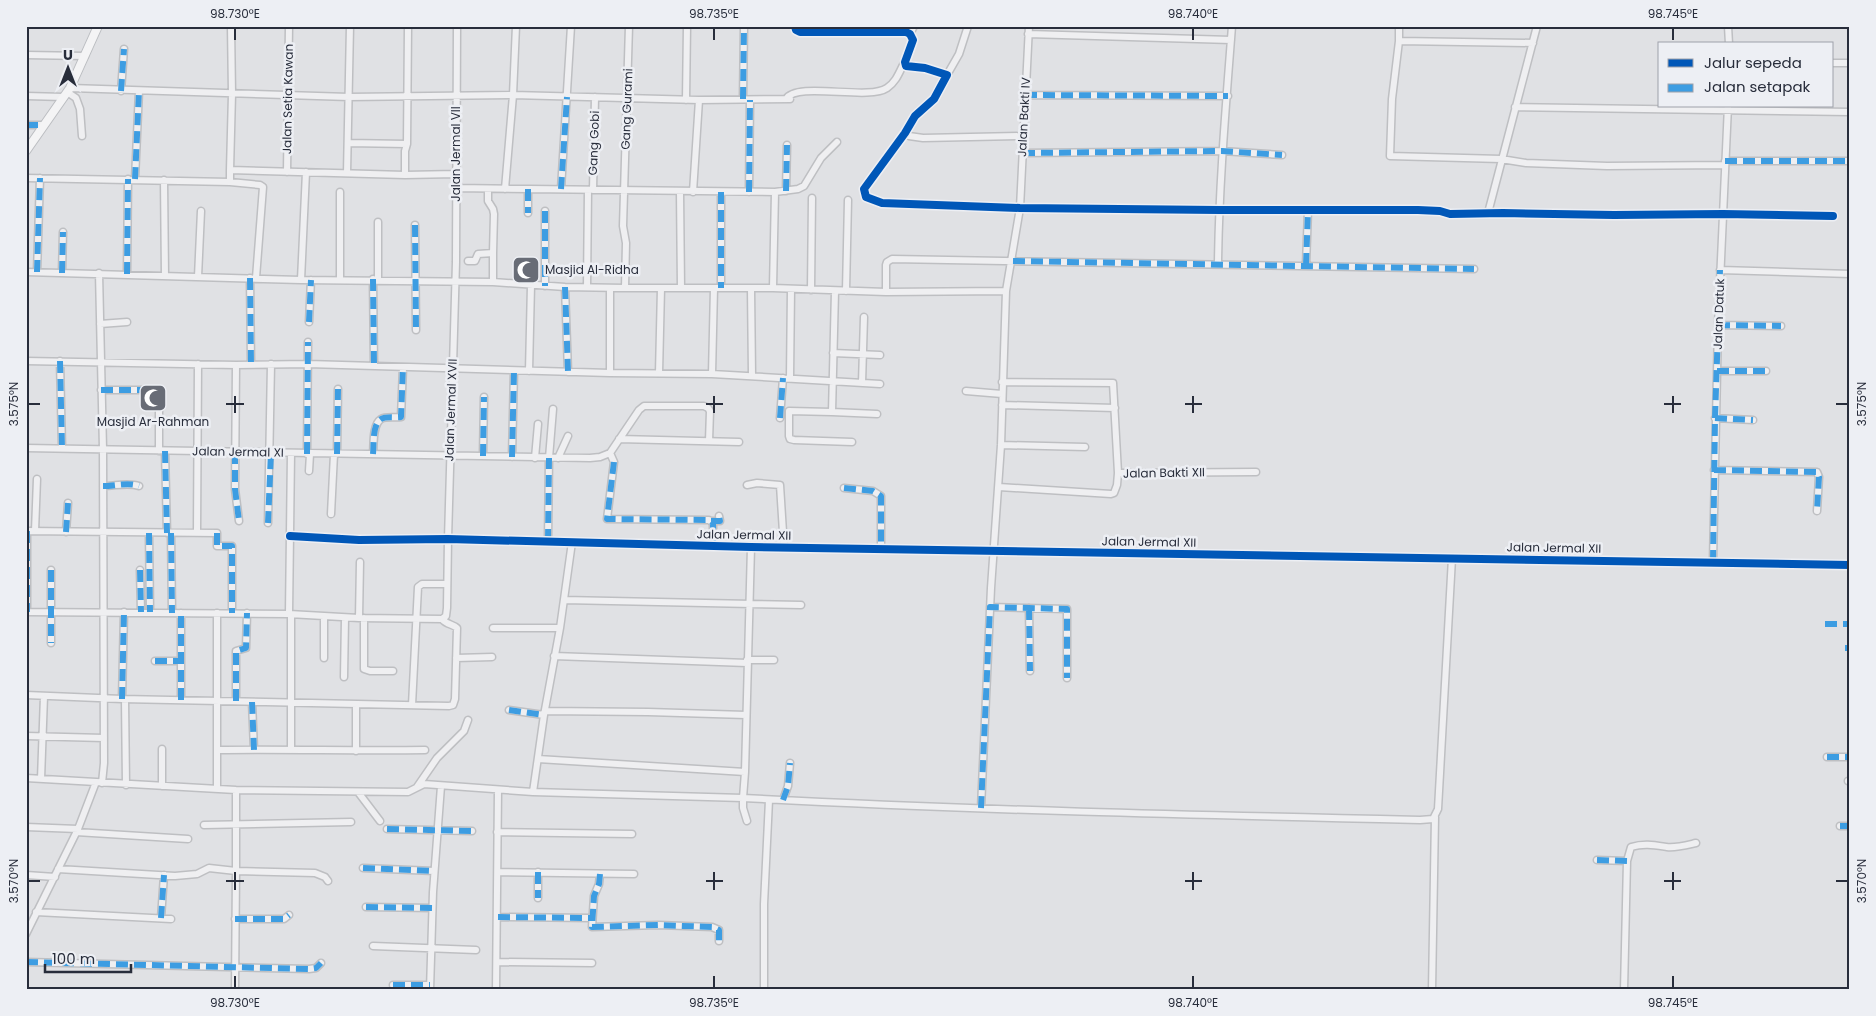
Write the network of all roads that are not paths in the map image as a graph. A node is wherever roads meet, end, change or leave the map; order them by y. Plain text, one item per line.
1 (98, 26) edge
2 (231, 26) edge
3 (289, 26) edge
4 (350, 26) edge
5 (408, 26) edge
6 (457, 26) edge
7 (516, 26) edge
8 (571, 26) edge
9 (629, 26) edge
10 (687, 26) edge
11 (744, 26) edge
12 (795, 26) edge
13 (914, 26) edge
14 (968, 26) edge
15 (1029, 26) edge
16 (1232, 26) edge
17 (1399, 26) edge
18 (1537, 26) edge
19 (1728, 26) edge
20 (910, 34) junction
21 (1028, 34) junction
22 (1231, 40) junction
23 (1399, 41) junction
24 (1729, 42) edge
25 (1532, 43) junction
26 (124, 50) dead end
27 (26, 54) edge
28 (85, 56) junction
29 (1834, 62) edge
30 (904, 63) junction
31 (1849, 63) edge
32 (947, 75) junction
33 (121, 91) junction
34 (139, 91) junction
35 (67, 92) junction
36 (232, 94) junction
37 (289, 95) junction
38 (513, 95) junction
39 (1025, 95) junction
40 (26, 96) edge
41 (406, 96) junction
42 (456, 96) junction
43 (1228, 96) junction
44 (349, 97) junction
45 (567, 97) junction
46 (595, 97) junction
47 (628, 98) junction
48 (686, 100) junction
49 (699, 100) junction
50 (747, 100) junction
51 (1515, 107) junction
52 (1658, 108) edge
53 (1728, 108) edge
54 (1850, 112) edge
55 (26, 125) edge
56 (44, 125) junction
57 (905, 132) junction
58 (82, 136) dead end
59 (1023, 136) junction
60 (837, 142) dead end
61 (348, 143) junction
62 (407, 144) junction
63 (787, 145) dead end
64 (26, 151) edge
65 (1222, 151) junction
66 (1023, 153) junction
67 (1282, 155) dead end
68 (1501, 159) junction
69 (1850, 161) edge
70 (1725, 163) junction
71 (230, 170) junction
72 (287, 172) junction
73 (306, 172) junction
74 (347, 173) junction
75 (456, 174) junction
76 (405, 176) junction
77 (26, 178) edge
78 (40, 178) junction
79 (131, 179) junction
80 (164, 180) junction
81 (230, 182) junction
82 (456, 188) junction
83 (488, 189) junction
84 (505, 189) junction
85 (528, 189) junction
86 (561, 189) junction
87 (590, 190) junction
88 (786, 190) junction
89 (624, 191) junction
90 (340, 192) dead end
91 (680, 192) junction
92 (693, 192) junction
93 (721, 192) junction
94 (749, 192) junction
95 (775, 192) junction
96 (812, 198) dead end
97 (848, 200) dead end
98 (1020, 208) junction
99 (1218, 210) junction
100 (1308, 210) junction
101 (201, 211) dead end
102 (545, 211) dead end
103 (528, 213) dead end
104 (1488, 213) junction
105 (1723, 214) junction
106 (1833, 216) dead end
107 (378, 222) dead end
108 (415, 225) dead end
109 (63, 232) dead end
110 (493, 253) junction
111 (1013, 260) junction
112 (468, 261) dead end
113 (1218, 263) junction
114 (1306, 265) junction
115 (1474, 269) dead end
116 (1720, 270) junction
117 (26, 272) edge
118 (37, 272) junction
119 (62, 273) junction
120 (99, 273) junction
121 (127, 274) junction
122 (1850, 274) edge
123 (164, 276) junction
124 (198, 277) junction
125 (253, 278) junction
126 (376, 279) junction
127 (301, 280) junction
128 (311, 280) junction
129 (340, 280) junction
130 (417, 280) junction
131 (456, 282) junction
132 (493, 282) junction
133 (531, 285) junction
134 (545, 286) junction
135 (565, 287) junction
136 (587, 287) junction
137 (610, 288) junction
138 (625, 288) junction
139 (661, 288) junction
140 (681, 288) junction
141 (714, 288) junction
142 (721, 288) junction
143 (773, 288) junction
144 (751, 289) junction
145 (791, 289) junction
146 (811, 290) junction
147 (834, 291) junction
148 (846, 291) junction
149 (1006, 291) junction
150 (886, 292) junction
151 (864, 316) dead end
152 (127, 322) dead end
153 (309, 322) dead end
154 (100, 324) junction
155 (1718, 325) junction
156 (1781, 326) dead end
157 (416, 330) dead end
158 (308, 342) dead end
159 (833, 353) junction
160 (862, 354) junction
161 (880, 355) dead end
162 (26, 361) edge
163 (60, 361) junction
164 (100, 363) junction
165 (198, 364) junction
166 (251, 364) junction
167 (271, 364) junction
168 (308, 364) junction
169 (236, 365) junction
170 (374, 366) junction
171 (403, 368) junction
172 (452, 369) junction
173 (514, 371) junction
174 (530, 371) junction
175 (1717, 371) junction
176 (1766, 371) dead end
177 (568, 372) junction
178 (610, 373) junction
179 (659, 373) junction
180 (712, 374) junction
181 (752, 375) junction
182 (786, 378) junction
183 (832, 382) junction
184 (1002, 382) junction
185 (862, 383) junction
186 (880, 384) dead end
187 (338, 389) dead end
188 (102, 390) junction
189 (142, 390) dead end
190 (966, 391) dead end
191 (1002, 394) junction
192 (484, 397) dead end
193 (1002, 405) junction
194 (1116, 408) junction
195 (159, 409) dead end
196 (553, 409) dead end
197 (832, 412) junction
198 (877, 414) dead end
199 (780, 418) dead end
200 (1715, 418) junction
201 (1753, 420) dead end
202 (538, 424) dead end
203 (568, 436) dead end
204 (619, 439) junction
205 (709, 441) junction
206 (739, 442) dead end
207 (852, 442) dead end
208 (1001, 445) junction
209 (1085, 447) dead end
210 (26, 448) edge
211 (62, 448) junction
212 (103, 449) junction
213 (162, 451) junction
214 (198, 452) junction
215 (235, 452) junction
216 (271, 452) junction
217 (291, 453) junction
218 (610, 453) junction
219 (308, 454) junction
220 (336, 454) junction
221 (373, 454) junction
222 (450, 456) junction
223 (483, 456) junction
224 (512, 457) junction
225 (535, 458) junction
226 (549, 458) junction
227 (558, 458) junction
228 (1714, 470) junction
229 (309, 471) dead end
230 (1256, 472) dead end
231 (1118, 473) junction
232 (36, 479) dead end
233 (747, 485) dead end
234 (103, 486) junction
235 (139, 486) dead end
236 (844, 488) dead end
237 (999, 488) junction
238 (68, 504) dead end
239 (1817, 511) dead end
240 (332, 514) dead end
241 (719, 516) dead end
242 (239, 520) dead end
243 (711, 521) junction
244 (268, 523) dead end
245 (26, 531) edge
246 (35, 531) junction
247 (66, 532) junction
248 (103, 532) junction
249 (197, 532) junction
250 (149, 533) junction
251 (169, 533) junction
252 (290, 536) junction
253 (448, 539) junction
254 (548, 541) junction
255 (572, 542) junction
256 (714, 546) junction
257 (751, 547) junction
258 (784, 548) junction
259 (881, 549) junction
260 (994, 551) junction
261 (1452, 558) junction
262 (360, 562) dead end
263 (1713, 562) junction
264 (1850, 565) edge
265 (51, 570) dead end
266 (140, 570) dead end
267 (446, 584) junction
268 (564, 600) junction
269 (750, 604) junction
270 (801, 605) dead end
271 (990, 607) junction
272 (1029, 608) junction
273 (27, 612) edge
274 (51, 612) junction
275 (104, 612) junction
276 (124, 612) junction
277 (141, 612) junction
278 (150, 612) junction
279 (172, 613) junction
280 (181, 613) junction
281 (217, 613) junction
282 (232, 613) junction
283 (247, 614) junction
284 (290, 614) junction
285 (324, 616) junction
286 (344, 618) junction
287 (362, 618) junction
288 (418, 618) junction
289 (442, 619) junction
290 (493, 628) dead end
291 (560, 628) junction
292 (51, 643) dead end
293 (554, 656) junction
294 (492, 657) dead end
295 (324, 658) dead end
296 (456, 658) junction
297 (774, 660) dead end
298 (155, 661) dead end
299 (181, 661) junction
300 (747, 662) junction
301 (1030, 671) dead end
302 (392, 672) dead end
303 (344, 678) dead end
304 (1067, 678) dead end
305 (26, 695) edge
306 (44, 696) junction
307 (104, 699) junction
308 (123, 699) junction
309 (181, 700) junction
310 (216, 701) junction
311 (236, 701) junction
312 (252, 702) junction
313 (291, 702) junction
314 (356, 704) junction
315 (412, 706) junction
316 (509, 710) dead end
317 (544, 713) junction
318 (746, 715) junction
319 (468, 720) dead end
320 (26, 736) edge
321 (42, 736) junction
322 (104, 738) junction
323 (162, 749) dead end
324 (217, 750) junction
325 (254, 750) junction
326 (291, 750) junction
327 (425, 750) dead end
328 (356, 752) junction
329 (1827, 757) dead end
330 (1850, 757) edge
331 (538, 760) junction
332 (790, 763) dead end
333 (745, 772) junction
334 (26, 778) edge
335 (41, 779) junction
336 (99, 782) junction
337 (126, 785) junction
338 (162, 786) junction
339 (441, 786) junction
340 (416, 788) junction
341 (217, 789) junction
342 (236, 790) junction
343 (498, 790) junction
344 (358, 792) junction
345 (533, 792) junction
346 (743, 798) junction
347 (769, 800) junction
348 (783, 800) junction
349 (981, 808) junction
350 (1435, 817) junction
351 (380, 821) dead end
352 (351, 822) dead end
353 (746, 822) dead end
354 (237, 824) junction
355 (204, 825) dead end
356 (1840, 826) dead end
357 (1850, 826) edge
358 (26, 827) edge
359 (77, 830) junction
360 (387, 830) dead end
361 (438, 830) junction
362 (472, 831) dead end
363 (497, 832) junction
364 (632, 834) dead end
365 (188, 839) dead end
366 (1696, 843) dead end
367 (1597, 860) dead end
368 (1627, 861) junction
369 (363, 868) dead end
370 (58, 869) junction
371 (236, 871) junction
372 (434, 871) junction
373 (498, 872) junction
374 (538, 872) junction
375 (600, 874) junction
376 (634, 874) dead end
377 (26, 875) edge
378 (164, 875) junction
379 (54, 877) junction
380 (328, 881) dead end
381 (538, 898) dead end
382 (366, 906) dead end
383 (432, 908) junction
384 (36, 912) junction
385 (289, 915) dead end
386 (498, 917) junction
387 (161, 918) junction
388 (592, 918) junction
389 (171, 919) dead end
390 (236, 919) junction
391 (28, 926) edge
392 (26, 934) edge
393 (719, 941) dead end
394 (373, 946) dead end
395 (430, 948) junction
396 (476, 950) dead end
397 (26, 962) edge
398 (497, 962) junction
399 (321, 963) dead end
400 (592, 963) dead end
401 (235, 968) junction
402 (393, 985) dead end
403 (430, 987) edge
404 (234, 990) edge
405 (496, 990) edge
406 (764, 990) edge
407 (1432, 990) edge
408 (1624, 990) edge

1 - 28 main road
2 - 36 street
3 - 37 street, Jalan Setia Kawan
4 - 44 street
5 - 41 street
6 - 42 street, Jalan Jermal VII
7 - 38 street
8 - 45 street
9 - 47 street, Gang Gurami
10 - 48 street
11 - 50 street
12 - 20 street
13 - 20 street
14 - 32 street
15 - 21 street, Jalan Bakti IV
16 - 22 street
17 - 23 street
18 - 25 street
19 - 24 street
20 - 30 street
21 - 22 street
21 - 39 street, Jalan Bakti IV
22 - 43 street
23 - 25 street
23 - 68 street
25 - 51 street
26 - 33 street
27 - 28 street
28 - 35 main road
29 - 31 street
30 - 32 street
30 - 50 street
32 - 57 street
33 - 34 street
33 - 35 street
34 - 36 street
34 - 79 street
35 - 40 street
35 - 56 main road
35 - 58 street
36 - 37 street
36 - 71 street
37 - 44 street
37 - 72 street, Jalan Setia Kawan
38 - 42 street
38 - 45 street
38 - 84 street
39 - 43 street
39 - 59 street, Jalan Bakti IV
41 - 42 street
41 - 44 street
41 - 62 street
42 - 75 street, Jalan Jermal VII
43 - 65 street
44 - 61 street
45 - 46 street
45 - 86 street
46 - 47 street
46 - 87 street, Gang Gobi
47 - 48 street
47 - 89 street, Gang Gurami
48 - 49 street
49 - 50 street
49 - 92 street
50 - 94 street
51 - 52 street
51 - 68 street
53 - 54 street
53 - 70 street, Jalan Datuk
55 - 56 street
56 - 64 main road
57 - 59 street
57 - 98 street
59 - 66 street, Jalan Bakti IV
60 - 88 street
61 - 62 street
61 - 74 street
62 - 76 street
63 - 88 street
65 - 66 street
65 - 67 street
65 - 99 street
66 - 98 street, Jalan Bakti IV
68 - 70 street
68 - 104 street
69 - 70 street
70 - 105 street, Jalan Datuk
71 - 72 street
71 - 81 street
72 - 73 street
73 - 74 street
73 - 127 street
74 - 76 street
75 - 76 street
75 - 82 street, Jalan Jermal VII
77 - 78 street
78 - 79 street
78 - 118 street
79 - 80 street
79 - 121 street
80 - 81 street
80 - 123 street
81 - 125 street
82 - 83 street
82 - 131 street, Jalan Jermal VII
83 - 84 street
83 - 110 street
84 - 85 street
85 - 86 street
85 - 103 street
86 - 87 street
87 - 89 street
87 - 136 street, Gang Gobi
88 - 95 street
89 - 91 street
89 - 138 street, Gang Gurami
90 - 129 street
91 - 92 street
91 - 140 street
92 - 93 street
93 - 94 street
93 - 142 street
94 - 95 street
95 - 143 street
96 - 146 street
97 - 148 street
98 - 99 street
98 - 111 street, Jalan Bakti IV
99 - 100 street
99 - 113 street
100 - 104 street
100 - 114 street
101 - 124 street
102 - 134 street
104 - 105 street
105 - 106 street
105 - 116 street, Jalan Datuk
107 - 126 street
108 - 130 street
109 - 119 street
110 - 112 street
110 - 132 street
111 - 113 street
111 - 149 street, Jalan Bakti IV
111 - 150 street
113 - 114 street
114 - 115 street
116 - 122 street
116 - 155 street, Jalan Datuk
117 - 118 street
118 - 119 street
119 - 120 street
120 - 121 street
120 - 154 street
121 - 123 street
123 - 124 street
124 - 125 street
125 - 127 street
125 - 166 street
126 - 129 street
126 - 130 street
126 - 170 street
127 - 128 street
128 - 129 street
128 - 153 street
130 - 131 street
130 - 157 street
131 - 132 street
131 - 172 street, Jalan Jermal XVII
132 - 133 street
133 - 134 street
133 - 174 street
134 - 135 street
135 - 136 street
135 - 177 street
136 - 137 street
137 - 138 street
137 - 178 street
138 - 139 street
139 - 140 street
139 - 179 street
140 - 141 street
141 - 142 street
141 - 180 street
142 - 144 street
143 - 144 street
143 - 145 street
144 - 181 street
145 - 146 street
145 - 182 street
146 - 147 street
147 - 148 street
147 - 159 street
148 - 150 street
149 - 150 street
149 - 184 street, Jalan Bakti IV
151 - 160 street
152 - 154 street
154 - 164 street
155 - 156 street
155 - 175 street, Jalan Datuk
158 - 168 street
159 - 160 street
159 - 183 street
160 - 161 street
160 - 185 street
162 - 163 street
163 - 164 street
163 - 211 street
164 - 165 street
164 - 188 street
165 - 169 street
165 - 214 street
166 - 167 street
166 - 169 street
167 - 168 street
167 - 216 street
168 - 170 street
168 - 219 street
169 - 215 street
170 - 171 street
171 - 172 street
171 - 221 street
172 - 173 street
172 - 222 street, Jalan Jermal XVII
173 - 174 street
173 - 224 street
174 - 177 street
175 - 176 street
175 - 200 street, Jalan Datuk
177 - 178 street
178 - 179 street
179 - 180 street
180 - 181 street
181 - 182 street
182 - 183 street
182 - 199 street
183 - 185 street
183 - 197 street
184 - 191 street, Jalan Bakti IV
184 - 194 street
185 - 186 street
187 - 220 street
188 - 189 street
188 - 212 street
190 - 191 street
191 - 193 street, Jalan Bakti IV
192 - 223 street
193 - 194 street
193 - 208 street, Jalan Bakti IV
194 - 231 street
195 - 213 street
196 - 226 street
197 - 198 street
197 - 207 street
200 - 201 street
200 - 228 street, Jalan Datuk
202 - 225 street
203 - 227 street
204 - 205 street
204 - 205 street
204 - 218 street
205 - 206 street
208 - 209 street
208 - 237 street, Jalan Bakti IV
210 - 211 street, Jalan Jermal XI
211 - 212 street, Jalan Jermal XI
212 - 213 street, Jalan Jermal XI
212 - 234 street
213 - 214 street, Jalan Jermal XI
213 - 251 street
214 - 215 street, Jalan Jermal XI
214 - 249 street
215 - 216 street, Jalan Jermal XI
215 - 242 street
216 - 217 street, Jalan Jermal XI
216 - 244 street
217 - 219 street, Jalan Jermal XI
217 - 252 street
218 - 227 street, Jalan Jermal XI
218 - 243 street
219 - 220 street, Jalan Jermal XI
219 - 229 street
220 - 221 street, Jalan Jermal XI
220 - 240 street
221 - 222 street, Jalan Jermal XI
222 - 223 street, Jalan Jermal XI
222 - 253 street, Jalan Jermal XVII
223 - 224 street, Jalan Jermal XI
224 - 225 street, Jalan Jermal XI
225 - 226 street, Jalan Jermal XI
226 - 227 street, Jalan Jermal XI
226 - 254 street
228 - 239 street
228 - 263 street, Jalan Datuk
230 - 231 street, Jalan Bakti XII
231 - 237 street, Jalan Bakti XII
232 - 246 street
233 - 258 street
234 - 235 street
234 - 248 street
236 - 259 street
237 - 260 street, Jalan Bakti IV
238 - 247 street
241 - 243 street
243 - 256 street
245 - 246 street
245 - 273 street
246 - 247 street
247 - 248 street
248 - 250 street
248 - 275 street
249 - 251 street
249 - 282 street
250 - 251 street
250 - 278 street
251 - 279 street
252 - 253 street, Jalan Jermal XII
252 - 284 street
253 - 254 street, Jalan Jermal XII
253 - 267 street, Jalan Jermal XVII
254 - 255 street, Jalan Jermal XII
255 - 256 street, Jalan Jermal XII
255 - 268 street
256 - 257 street, Jalan Jermal XII
257 - 258 street, Jalan Jermal XII
257 - 269 street
258 - 259 street, Jalan Jermal XII
259 - 260 street, Jalan Jermal XII
260 - 261 street, Jalan Jermal XII
260 - 271 street, Jalan Bakti IV
261 - 263 street, Jalan Jermal XII
261 - 350 street
262 - 287 street
263 - 264 street, Jalan Jermal XII
265 - 274 street
266 - 277 street
267 - 288 street
267 - 289 street, Jalan Jermal XVII
268 - 269 street
268 - 291 street
269 - 270 street
269 - 300 street
271 - 272 street
271 - 349 street, Jalan Bakti IV
272 - 301 street
272 - 304 street
273 - 274 street
274 - 275 street
274 - 292 street
275 - 276 street
275 - 307 street
276 - 277 street
276 - 308 street
277 - 278 street
278 - 279 street
279 - 280 street
280 - 281 street
280 - 299 street
281 - 282 street
281 - 310 street
282 - 283 street
283 - 284 street
283 - 311 street
284 - 285 street
284 - 313 street
285 - 286 street
285 - 295 street
286 - 287 street
286 - 303 street
287 - 288 street
287 - 302 street
288 - 289 street
288 - 315 street
289 - 296 street
290 - 291 street
291 - 293 street
293 - 300 street
293 - 317 street
294 - 296 street
296 - 315 street
297 - 300 street
298 - 299 street
299 - 309 street
300 - 318 street
305 - 306 street
306 - 307 street
306 - 321 street
307 - 308 street
307 - 322 street
308 - 309 street
308 - 337 street
309 - 310 street
310 - 311 street
310 - 324 street
311 - 312 street
312 - 313 street
312 - 325 street
313 - 314 street
313 - 326 street
314 - 315 street
314 - 328 street
316 - 317 street
317 - 318 street
317 - 331 street
318 - 333 street
319 - 340 street
320 - 321 street
321 - 322 street
321 - 335 street
322 - 336 street
323 - 338 street
324 - 325 street
324 - 341 street
325 - 326 street
326 - 328 street
327 - 328 street
329 - 330 street
331 - 333 street
331 - 345 street
332 - 348 street
333 - 346 street
334 - 335 street
335 - 336 street
336 - 337 street
336 - 359 street
337 - 338 street
338 - 341 street
339 - 340 street
339 - 343 street
339 - 361 street
340 - 344 street
341 - 342 street
342 - 344 street
342 - 354 street
343 - 345 street
343 - 363 street
344 - 351 street
345 - 346 street
346 - 347 street
346 - 353 street
347 - 348 street
347 - 406 street
348 - 349 street
349 - 350 street
350 - 407 street
352 - 354 street
354 - 355 street
354 - 371 street
356 - 357 street
358 - 359 street
359 - 365 street
359 - 370 street
360 - 361 street
361 - 362 street
361 - 372 street
363 - 364 street
363 - 373 street
366 - 368 street
367 - 368 street
368 - 408 street
369 - 372 street
370 - 378 street
370 - 379 street
371 - 378 street
371 - 380 street
371 - 390 street
372 - 383 street
373 - 374 street
373 - 386 street
374 - 375 street
374 - 381 street
375 - 376 street
375 - 388 street
377 - 379 street
378 - 387 street
379 - 384 street
382 - 383 street
383 - 395 street
384 - 387 street
384 - 391 street
385 - 390 street
386 - 388 street
386 - 398 street
387 - 389 street
388 - 393 street
390 - 401 street
391 - 392 street
394 - 395 street
395 - 396 street
395 - 403 street
397 - 401 street
398 - 400 street
398 - 405 street
399 - 401 street
401 - 404 street
402 - 403 street

